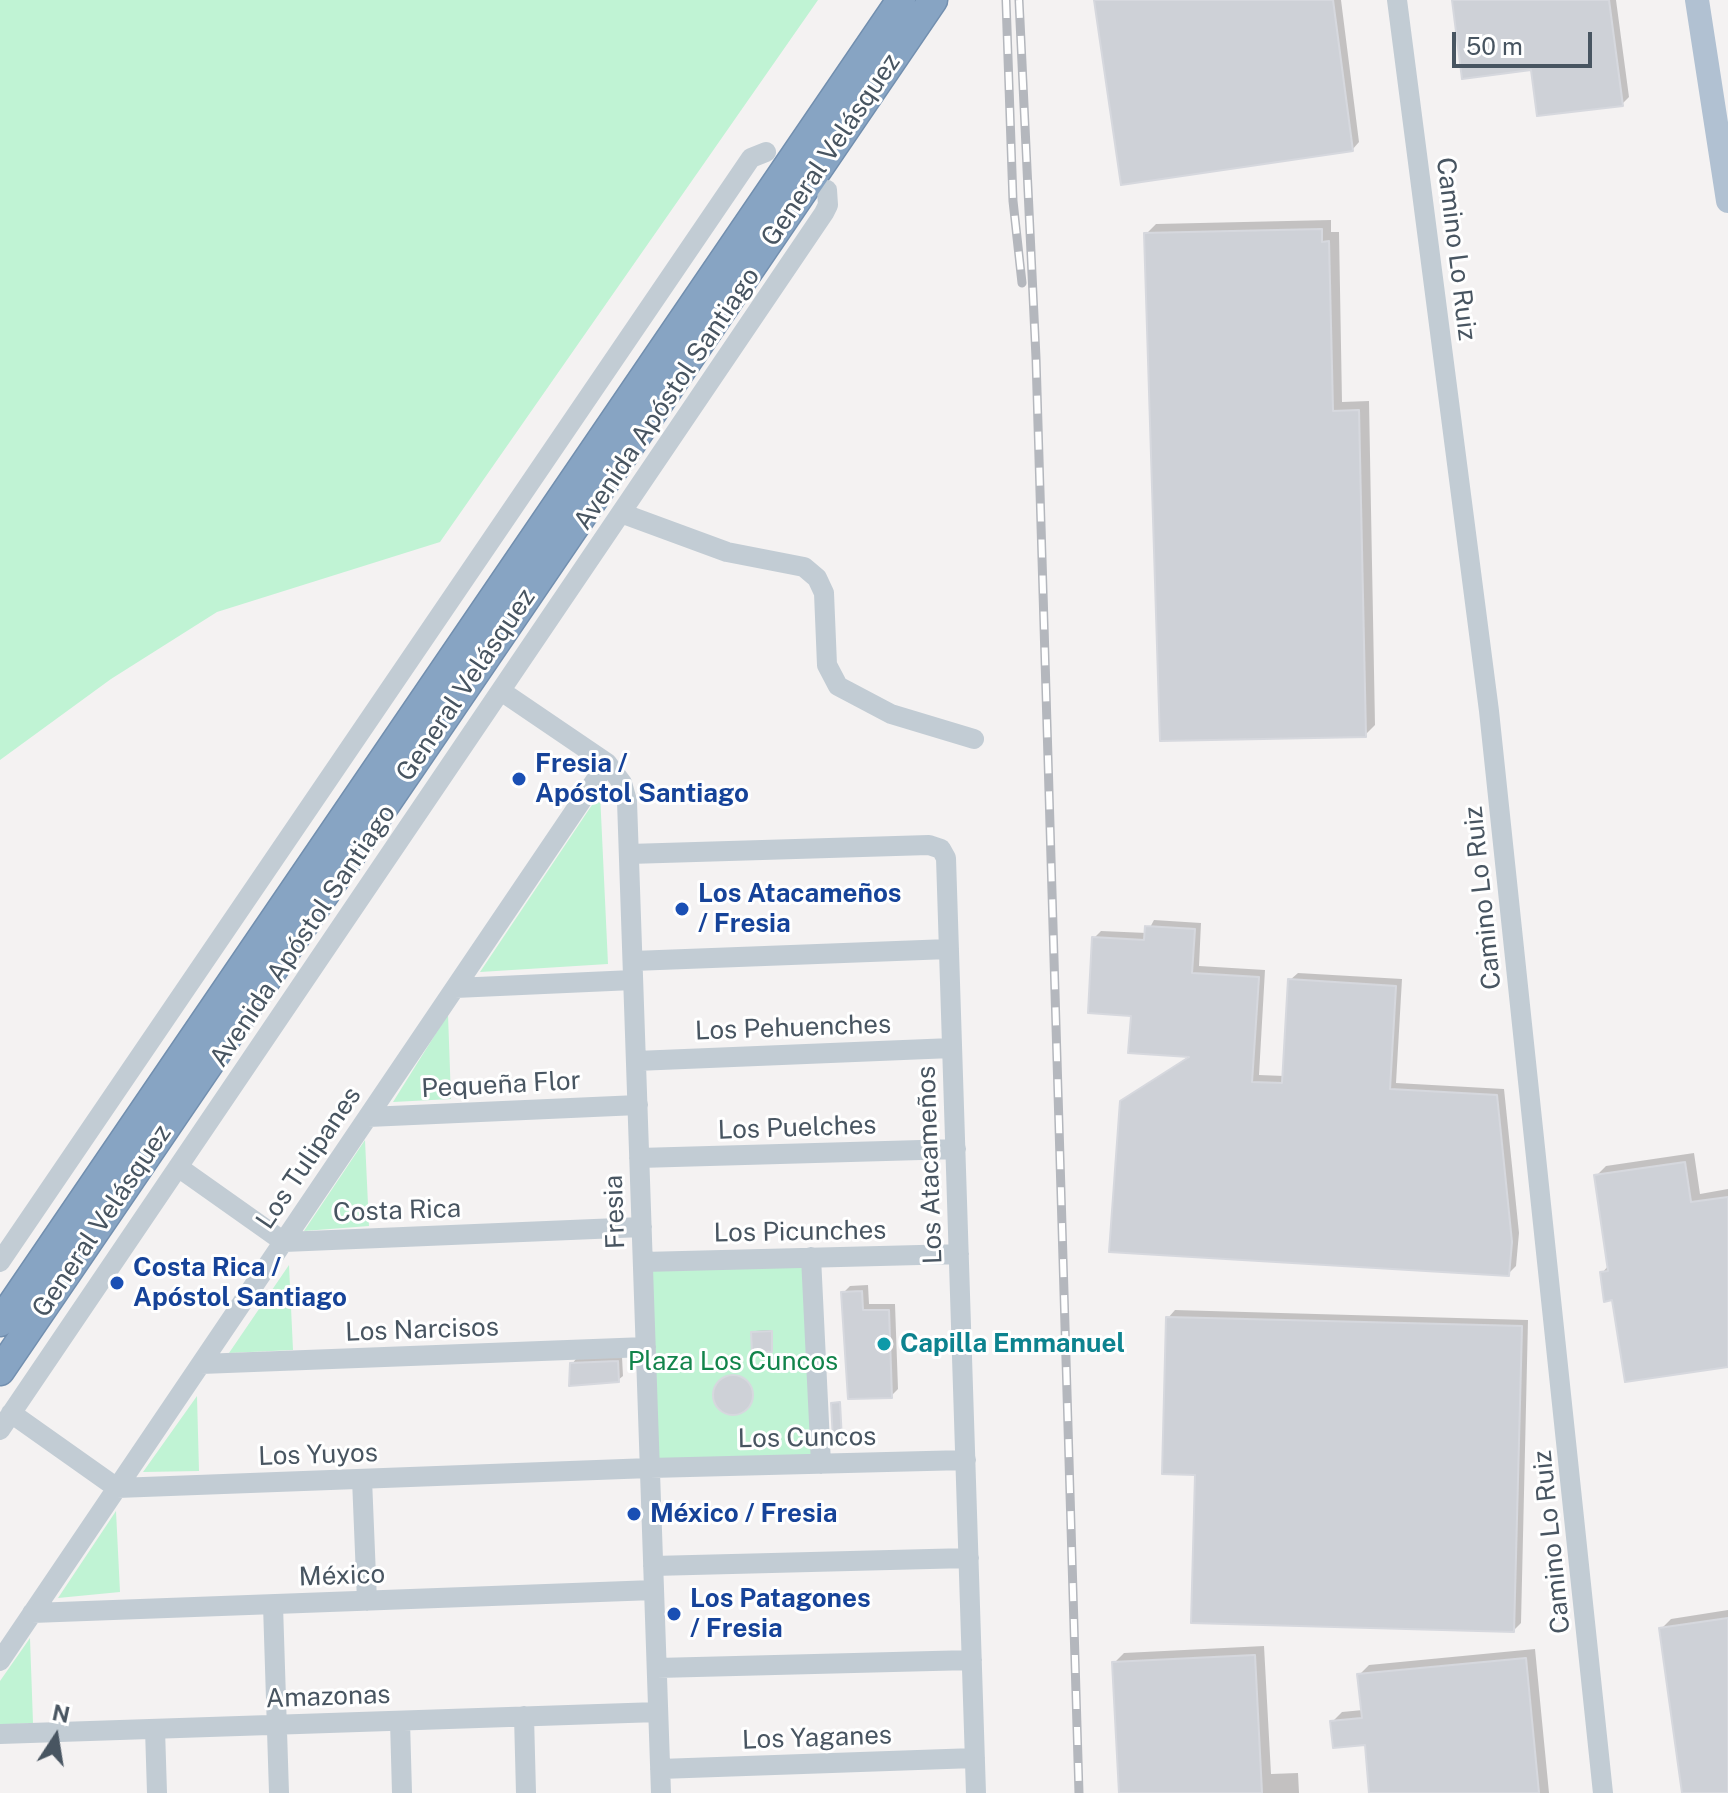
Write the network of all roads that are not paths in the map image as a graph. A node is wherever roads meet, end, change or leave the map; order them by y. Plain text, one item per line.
1 (901, 0) edge
2 (933, 0) edge
3 (1397, 0) edge
4 (1697, 0) edge
5 (766, 152) dead end
6 (827, 190) dead end
7 (1728, 201) edge
8 (621, 513) junction
9 (501, 691) junction
10 (974, 739) dead end
11 (607, 763) junction
12 (629, 854) junction
13 (949, 949) junction
14 (633, 971) junction
15 (455, 988) junction
16 (952, 1048) junction
17 (636, 1061) junction
18 (638, 1105) junction
19 (368, 1117) junction
20 (956, 1149) junction
21 (639, 1158) junction
22 (178, 1167) junction
23 (642, 1227) junction
24 (284, 1242) junction
25 (959, 1254) junction
26 (811, 1257) junction
27 (0, 1262) edge
28 (643, 1262) junction
29 (0, 1322) edge
30 (646, 1347) junction
31 (201, 1364) junction
32 (0, 1371) edge
33 (6, 1421) edge
34 (966, 1460) junction
35 (821, 1464) junction
36 (650, 1468) junction
37 (362, 1479) junction
38 (117, 1488) junction
39 (969, 1558) junction
40 (653, 1566) junction
41 (654, 1590) junction
42 (367, 1601) junction
43 (273, 1605) junction
44 (32, 1613) junction
45 (972, 1660) junction
46 (0, 1661) edge
47 (657, 1668) junction
48 (658, 1712) junction
49 (524, 1716) junction
50 (400, 1721) junction
51 (277, 1725) junction
52 (155, 1729) junction
53 (0, 1734) edge
54 (975, 1758) junction
55 (660, 1769) junction
56 (157, 1793) edge
57 (279, 1793) edge
58 (402, 1793) edge
59 (526, 1793) edge
60 (661, 1793) edge
61 (976, 1793) edge
62 (1603, 1793) edge

1 - 29 highway, General Velásquez
2 - 32 highway, General Velásquez
3 - 62 street, Camino Lo Ruiz
4 - 7 main road
5 - 27 street
6 - 8 street, Avenida Apóstol Santiago
8 - 9 street, Avenida Apóstol Santiago
8 - 10 street
9 - 11 street, Fresia
9 - 22 street, Avenida Apóstol Santiago
11 - 12 street, Fresia
11 - 15 street, Los Tulipanes
12 - 13 street, Los Atacameños
12 - 14 street, Fresia
13 - 14 street
13 - 16 street, Los Atacameños
14 - 15 street
14 - 17 street, Fresia
15 - 19 street, Los Tulipanes
16 - 17 street, Los Pehuenches
16 - 20 street, Los Atacameños
17 - 18 street, Fresia
18 - 19 street, Pequeña Flor
18 - 21 street, Fresia
19 - 24 street, Los Tulipanes
20 - 21 street, Los Puelches
20 - 25 street, Los Atacameños
21 - 23 street, Fresia
22 - 24 street
22 - 33 street, Avenida Apóstol Santiago
23 - 24 street, Costa Rica
23 - 28 street, Fresia
24 - 31 street, Los Tulipanes
25 - 26 street, Los Picunches
25 - 34 street, Los Atacameños
26 - 28 street, Los Picunches
26 - 35 street
28 - 30 street, Fresia
30 - 31 street, Los Narcisos
30 - 36 street, Fresia
31 - 38 street, Los Tulipanes
33 - 38 street
34 - 35 street, Los Cuncos
34 - 39 street, Los Atacameños
35 - 36 street, Los Cuncos
36 - 37 street, Los Yuyos
36 - 40 street, Fresia
37 - 38 street, Los Yuyos
37 - 42 street
38 - 44 street, Los Tulipanes
39 - 40 street
39 - 45 street, Los Atacameños
40 - 41 street, Fresia
41 - 42 street, México
41 - 47 street, Fresia
42 - 43 street, México
43 - 44 street, México
43 - 51 street
44 - 46 street, Los Tulipanes
45 - 47 street
45 - 54 street, Los Atacameños
47 - 48 street, Fresia
48 - 49 street, Amazonas
48 - 55 street, Fresia
49 - 50 street, Amazonas
49 - 59 street
50 - 51 street, Amazonas
50 - 58 street
51 - 52 street, Amazonas
51 - 57 street
52 - 53 street, Amazonas
52 - 56 street
54 - 55 street, Los Yaganes
54 - 61 street, Los Atacameños
55 - 60 street, Fresia

